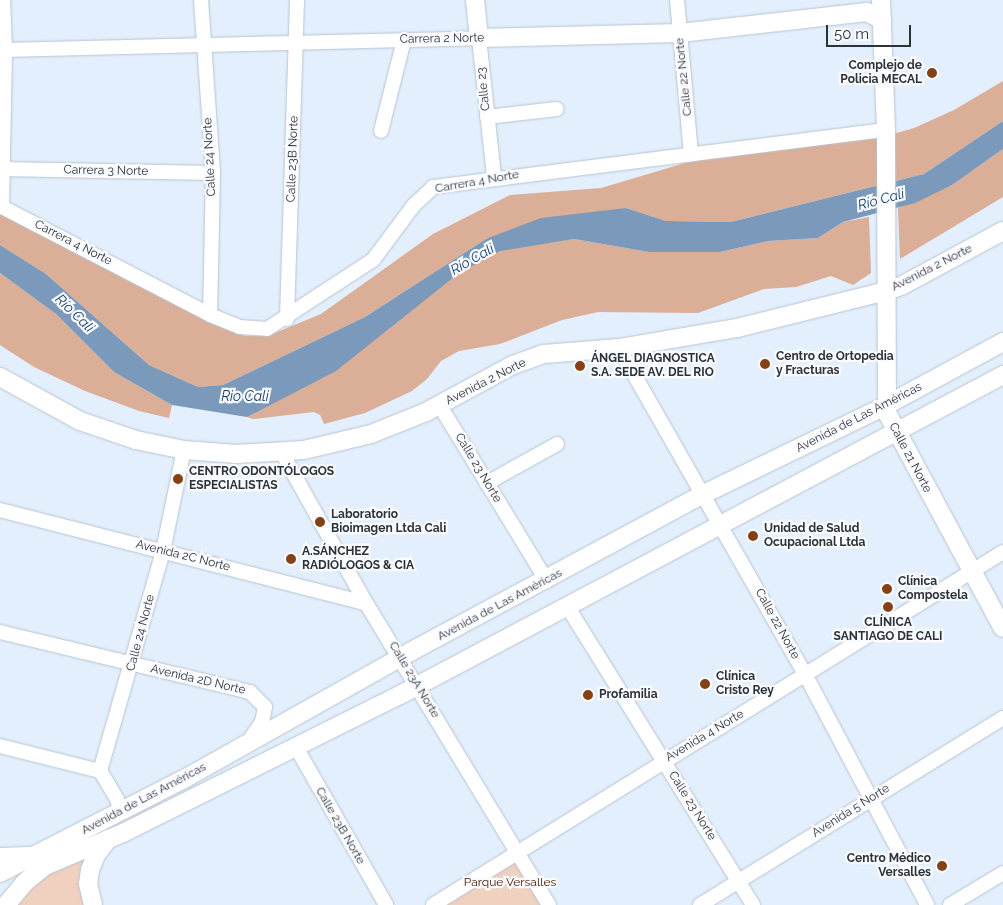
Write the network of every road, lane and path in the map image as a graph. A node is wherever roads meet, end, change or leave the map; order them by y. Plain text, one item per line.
1 (3, 0) edge
2 (201, 0) edge
3 (297, 0) edge
4 (475, 0) edge
5 (677, 0) edge
6 (881, 0) edge
7 (875, 11) edge
8 (680, 33) junction
9 (479, 38) junction
10 (404, 40) junction
11 (297, 42) junction
12 (203, 45) junction
13 (3, 50) edge
14 (557, 109) dead end
15 (487, 117) junction
16 (886, 130) junction
17 (380, 131) dead end
18 (691, 154) junction
19 (1, 169) edge
20 (213, 173) junction
21 (494, 177) junction
22 (1, 206) edge
23 (1003, 231) edge
24 (886, 291) junction
25 (210, 315) junction
26 (287, 319) junction
27 (1003, 342) edge
28 (618, 348) junction
29 (1003, 375) edge
30 (0, 377) edge
31 (440, 406) junction
32 (885, 406) junction
33 (895, 433) junction
34 (557, 444) dead end
35 (184, 450) junction
36 (282, 453) junction
37 (487, 483) junction
38 (704, 494) junction
39 (0, 510) edge
40 (720, 523) junction
41 (163, 551) junction
42 (1003, 552) edge
43 (972, 572) junction
44 (547, 581) junction
45 (366, 603) junction
46 (567, 606) junction
47 (1003, 628) edge
48 (0, 632) edge
49 (401, 657) junction
50 (133, 665) junction
51 (806, 676) junction
52 (418, 685) junction
53 (1003, 718) edge
54 (248, 742) junction
55 (0, 746) edge
56 (296, 747) junction
57 (664, 761) junction
58 (100, 771) junction
59 (871, 798) junction
60 (120, 810) junction
61 (108, 839) junction
62 (516, 852) junction
63 (37, 855) junction
64 (0, 857) edge
65 (0, 873) edge
66 (1003, 873) edge
67 (738, 881) junction
68 (6, 905) edge
69 (92, 905) edge
70 (386, 905) edge
71 (433, 905) edge
72 (549, 905) edge
73 (700, 905) edge
74 (753, 905) edge
75 (926, 905) edge
76 (950, 905) edge

1 - 13 street
2 - 12 street, Calle 24 Norte
3 - 11 street, Calle 23B Norte
4 - 9 main road, Calle 23
5 - 8 street, Calle 22 Norte
6 - 7 main road, Calle 21 Norte
7 - 8 main road, Carrera 2 Norte
7 - 16 main road, Calle 21 Norte
8 - 9 main road, Carrera 2 Norte
8 - 18 street, Calle 22 Norte
9 - 10 street, Carrera 2 Norte
9 - 15 street, Calle 23
10 - 11 street, Carrera 2 Norte
10 - 17 street
11 - 12 street, Carrera 2 Norte
11 - 26 street, Calle 23B Norte
12 - 13 street, Carrera 2 Norte
12 - 20 street, Calle 24 Norte
13 - 19 street
14 - 15 street
15 - 21 street, Calle 23
16 - 18 street, Carrera 4 Norte
16 - 24 main road, Calle 21 Norte
18 - 21 street, Carrera 4 Norte
19 - 20 street, Carrera 3 Norte
19 - 22 street
20 - 25 street, Calle 24 Norte
21 - 26 street, Carrera 4 Norte
22 - 25 street, Carrera 4 Norte
23 - 24 main road, Avenida 2 Norte
24 - 28 main road, Avenida 2 Norte
24 - 32 main road, Calle 21 Norte
25 - 26 street, Carrera 4 Norte
27 - 32 main road, Avenida de Las Américas
28 - 31 main road, Avenida 2 Norte
28 - 38 street, Calle 22 Norte
29 - 33 main road, Avenida de Las Américas
30 - 35 main road, Avenida 2 Norte
31 - 36 main road, Avenida 2 Norte
31 - 37 street, Calle 23 Norte
32 - 33 main road, Calle 21 Norte
32 - 38 main road, Avenida de Las Américas
33 - 40 main road, Avenida de Las Américas
33 - 43 main road, Calle 21 Norte
34 - 37 street
35 - 36 main road, Avenida 2 Norte
35 - 41 street, Calle 24 Norte
36 - 45 street, Calle 23A Norte
37 - 44 street, Calle 23 Norte
38 - 40 street, Calle 22 Norte
38 - 44 main road, Avenida de Las Américas
39 - 41 street, Avenida 2C Norte
40 - 46 main road, Avenida de Las Américas
40 - 51 street, Calle 22 Norte
41 - 45 street, Avenida 2C Norte
41 - 50 street, Calle 24 Norte
42 - 43 street, Avenida 4 Norte
43 - 47 main road, Calle 21 Norte
43 - 51 street, Avenida 4 Norte
44 - 49 main road, Avenida de Las Américas
45 - 49 street, Calle 23A Norte
46 - 52 main road, Avenida de Las Américas
46 - 57 street, Calle 23 Norte
48 - 50 street, Avenida 2D Norte
49 - 52 street, Calle 23A Norte
49 - 54 main road, Avenida de Las Américas
50 - 54 street, Avenida 2D Norte
50 - 58 street, Calle 24 Norte
51 - 57 street, Avenida 4 Norte
51 - 59 street, Calle 22 Norte
52 - 56 main road, Avenida de Las Américas
52 - 62 street, Calle 23A Norte
53 - 59 street, Avenida 5 Norte
54 - 60 main road, Avenida de Las Américas
55 - 58 street
56 - 61 main road, Avenida de Las Américas
56 - 70 street, Calle 23B Norte
57 - 62 street, Avenida 4 Norte
57 - 67 street, Calle 23 Norte
58 - 60 street
59 - 67 street, Avenida 5 Norte
59 - 75 street, Calle 22 Norte
60 - 63 main road, Avenida de Las Américas
61 - 68 main road, Avenida de Las Américas
61 - 69 main road
62 - 71 street, Avenida 4 Norte
62 - 72 street, Calle 23A Norte
63 - 64 main road
63 - 65 main road, Avenida de Las Américas
66 - 76 street
67 - 73 street, Avenida 5 Norte
67 - 74 street, Calle 23 Norte

